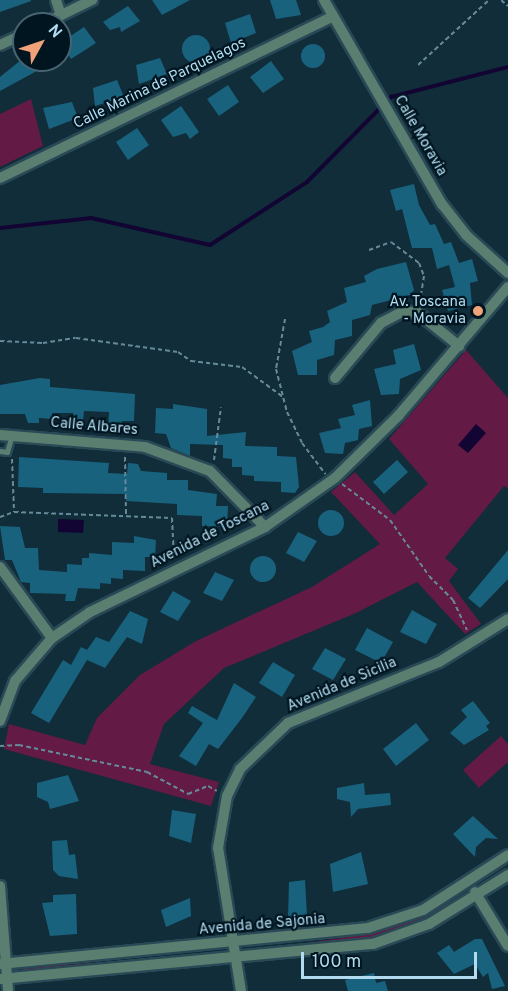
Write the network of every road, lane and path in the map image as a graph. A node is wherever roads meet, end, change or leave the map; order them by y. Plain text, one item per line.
1 (92, 0) edge
2 (324, 0) edge
3 (489, 0) edge
4 (501, 0) edge
5 (508, 6) edge
6 (67, 12) edge
7 (333, 16) junction
8 (418, 65) dead end
9 (0, 178) edge
10 (369, 250) dead end
11 (508, 273) edge
12 (508, 287) edge
13 (418, 313) junction
14 (285, 319) dead end
15 (0, 341) edge
16 (459, 346) junction
17 (335, 378) dead end
18 (283, 397) junction
19 (221, 407) dead end
20 (0, 435) edge
21 (12, 435) junction
22 (125, 442) junction
23 (0, 451) edge
24 (7, 452) junction
25 (210, 471) junction
26 (335, 478) junction
27 (14, 512) junction
28 (126, 516) junction
29 (0, 517) edge
30 (266, 527) junction
31 (0, 567) edge
32 (179, 568) junction
33 (508, 619) edge
34 (52, 638) junction
35 (473, 645) junction
36 (0, 721) edge
37 (0, 746) edge
38 (227, 796) junction
39 (508, 855) edge
40 (508, 875) edge
41 (469, 884) junction
42 (0, 886) edge
43 (478, 897) junction
44 (233, 943) junction
45 (508, 946) edge
46 (236, 959) junction
47 (3, 964) edge
48 (3, 978) edge
49 (8, 991) edge
50 (241, 991) edge

1 - 6 street
2 - 7 street, Calle Moravia
3 - 8 path
4 - 5 path
7 - 9 street, Calle Marina de Parquelagos
7 - 11 street, Calle Moravia
10 - 13 path
12 - 16 street, Avenida de Toscana
13 - 16 street
13 - 17 street
14 - 18 path
15 - 18 path
16 - 26 street, Avenida de Toscana
18 - 26 path
19 - 25 path
20 - 21 street, Calle Albares
21 - 22 street, Calle Albares
21 - 24 lane
22 - 25 street, Calle Albares
22 - 28 path
23 - 24 lane
24 - 27 path
25 - 30 street, Calle Albares
26 - 30 street, Avenida de Toscana
26 - 35 path
27 - 28 path
27 - 29 path
28 - 32 path
30 - 32 street, Avenida de Toscana
31 - 34 street
32 - 34 street, Avenida de Toscana
33 - 35 street, Avenida de Sicilia
34 - 36 street, Avenida de Toscana
35 - 38 street, Avenida de Sicilia
37 - 38 path
38 - 44 street, Avenida de Sicilia
39 - 41 street, Avenida de Sajonia
40 - 43 street, Avenida de Sajonia
41 - 43 street
41 - 44 street, Avenida de Sajonia
42 - 47 street
43 - 45 street
43 - 46 street, Avenida de Sajonia
44 - 46 street, Avenida de Sicilia
44 - 47 street, Avenida de Sajonia
46 - 48 street, Avenida de Sajonia
46 - 50 street, Avenida de Sicilia
47 - 48 street
48 - 49 street

